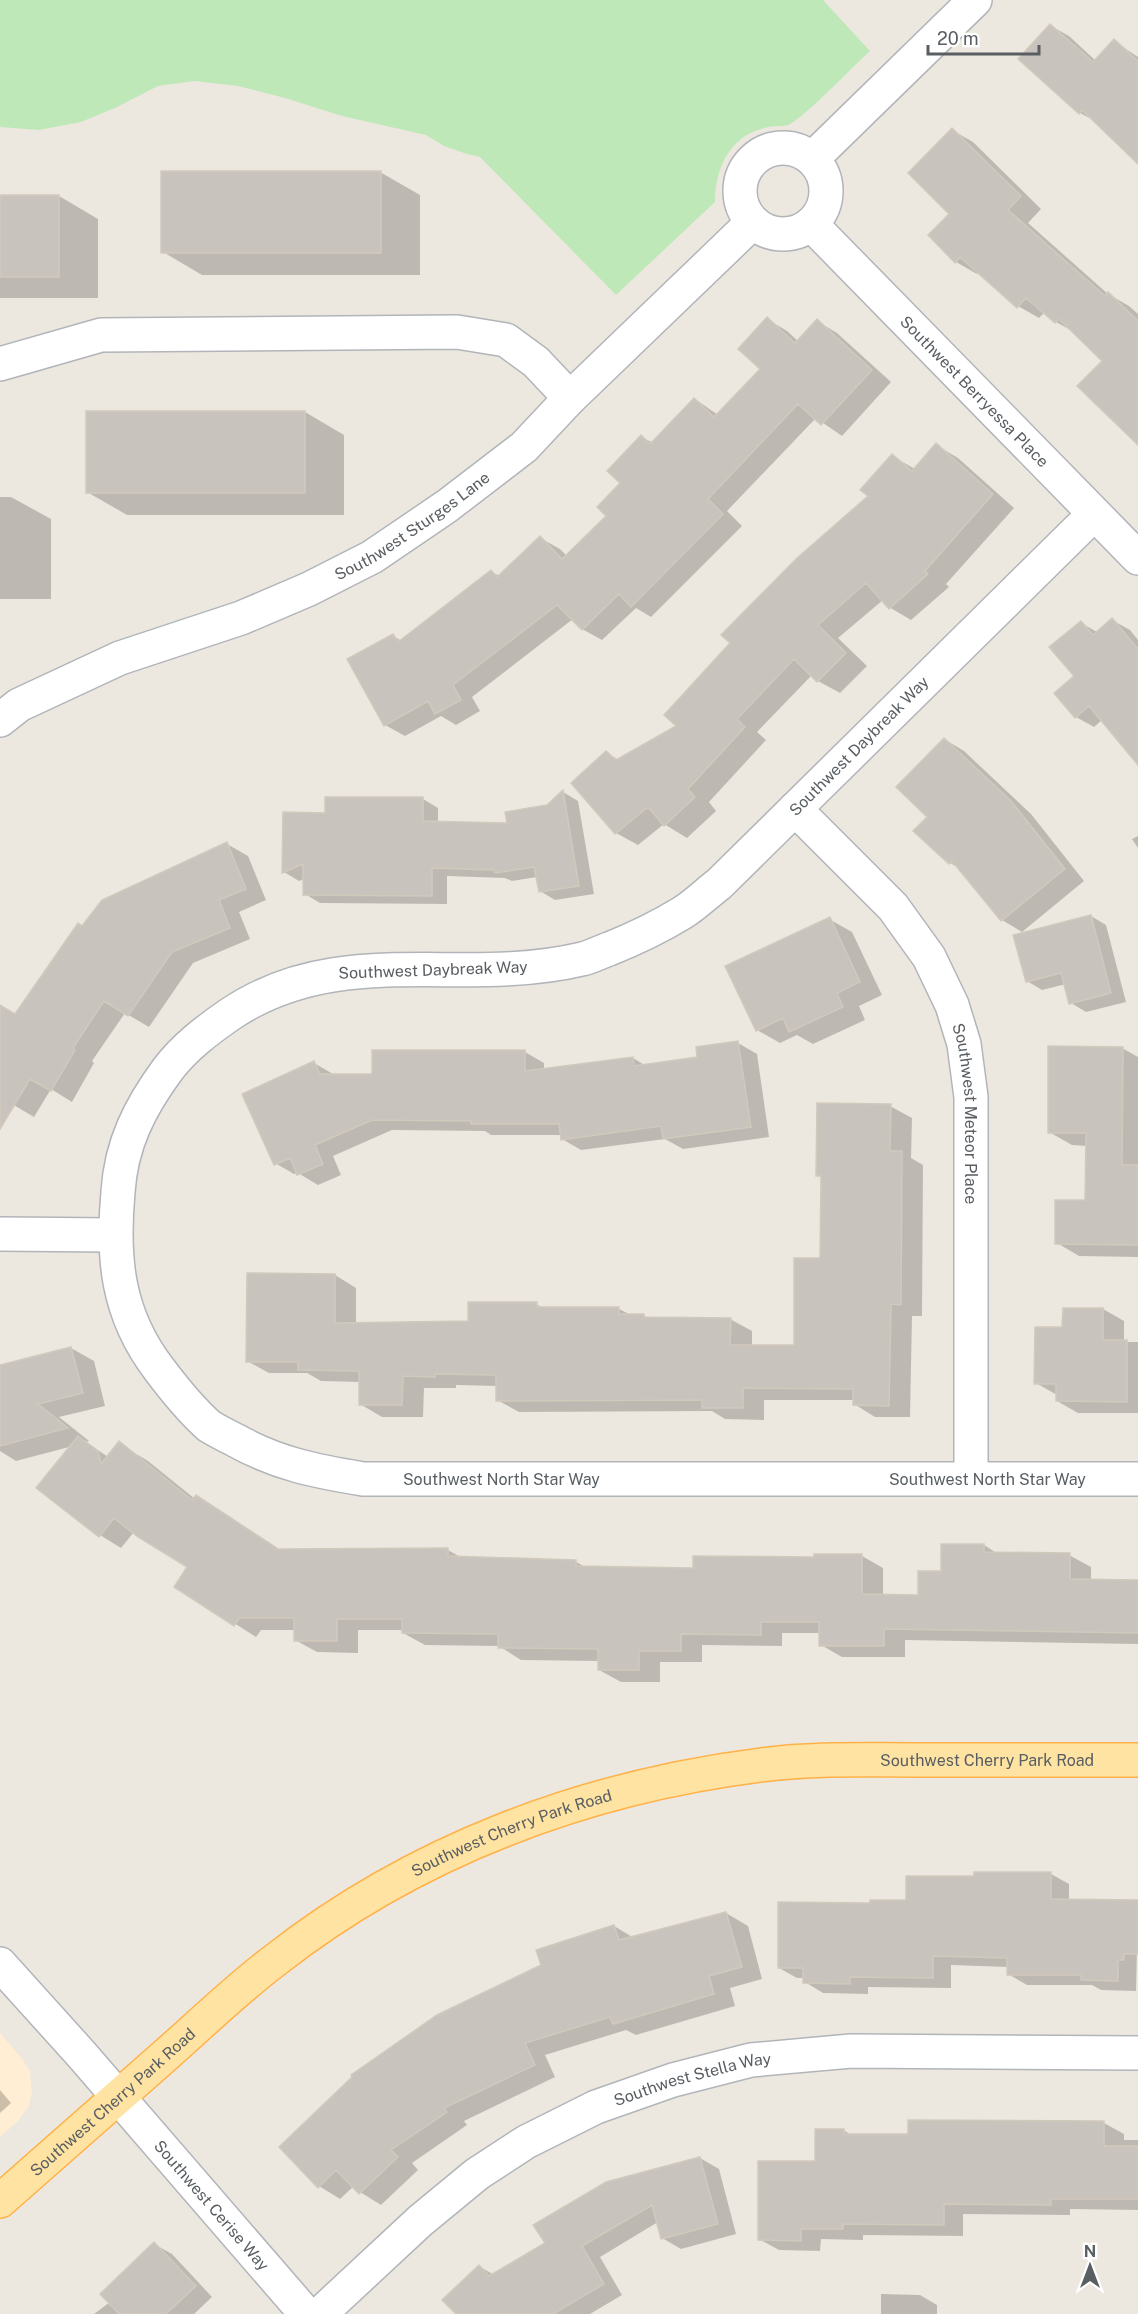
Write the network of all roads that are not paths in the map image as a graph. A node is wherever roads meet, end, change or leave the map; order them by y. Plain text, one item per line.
1 (975, 0) edge
2 (812, 159) junction
3 (753, 222) junction
4 (811, 224) junction
5 (0, 364) edge
6 (570, 398) junction
7 (1094, 514) junction
8 (1138, 558) edge
9 (0, 720) edge
10 (795, 809) junction
11 (0, 1234) edge
12 (114, 1235) junction
13 (971, 1477) junction
14 (1138, 1479) edge
15 (1138, 1760) edge
16 (0, 1964) edge
17 (1138, 2053) edge
18 (118, 2097) junction
19 (0, 2201) edge
20 (306, 2314) edge
21 (320, 2314) edge

1 - 2 street
2 - 3 street
2 - 4 street
3 - 4 street
3 - 6 street, Southwest Sturges Lane
4 - 7 street, Southwest Berryessa Place
5 - 6 street
6 - 9 street, Southwest Sturges Lane
7 - 8 street, Southwest Berryessa Place
7 - 10 street, Southwest Daybreak Way
10 - 12 street, Southwest Daybreak Way
10 - 13 street, Southwest Meteor Place
11 - 12 street
12 - 13 street, Southwest North Star Way
13 - 14 street, Southwest North Star Way
15 - 18 main road, Southwest Cherry Park Road
16 - 18 street
17 - 21 street, Southwest Stella Way
18 - 19 main road, Southwest Cherry Park Road
18 - 20 street, Southwest Cerise Way

